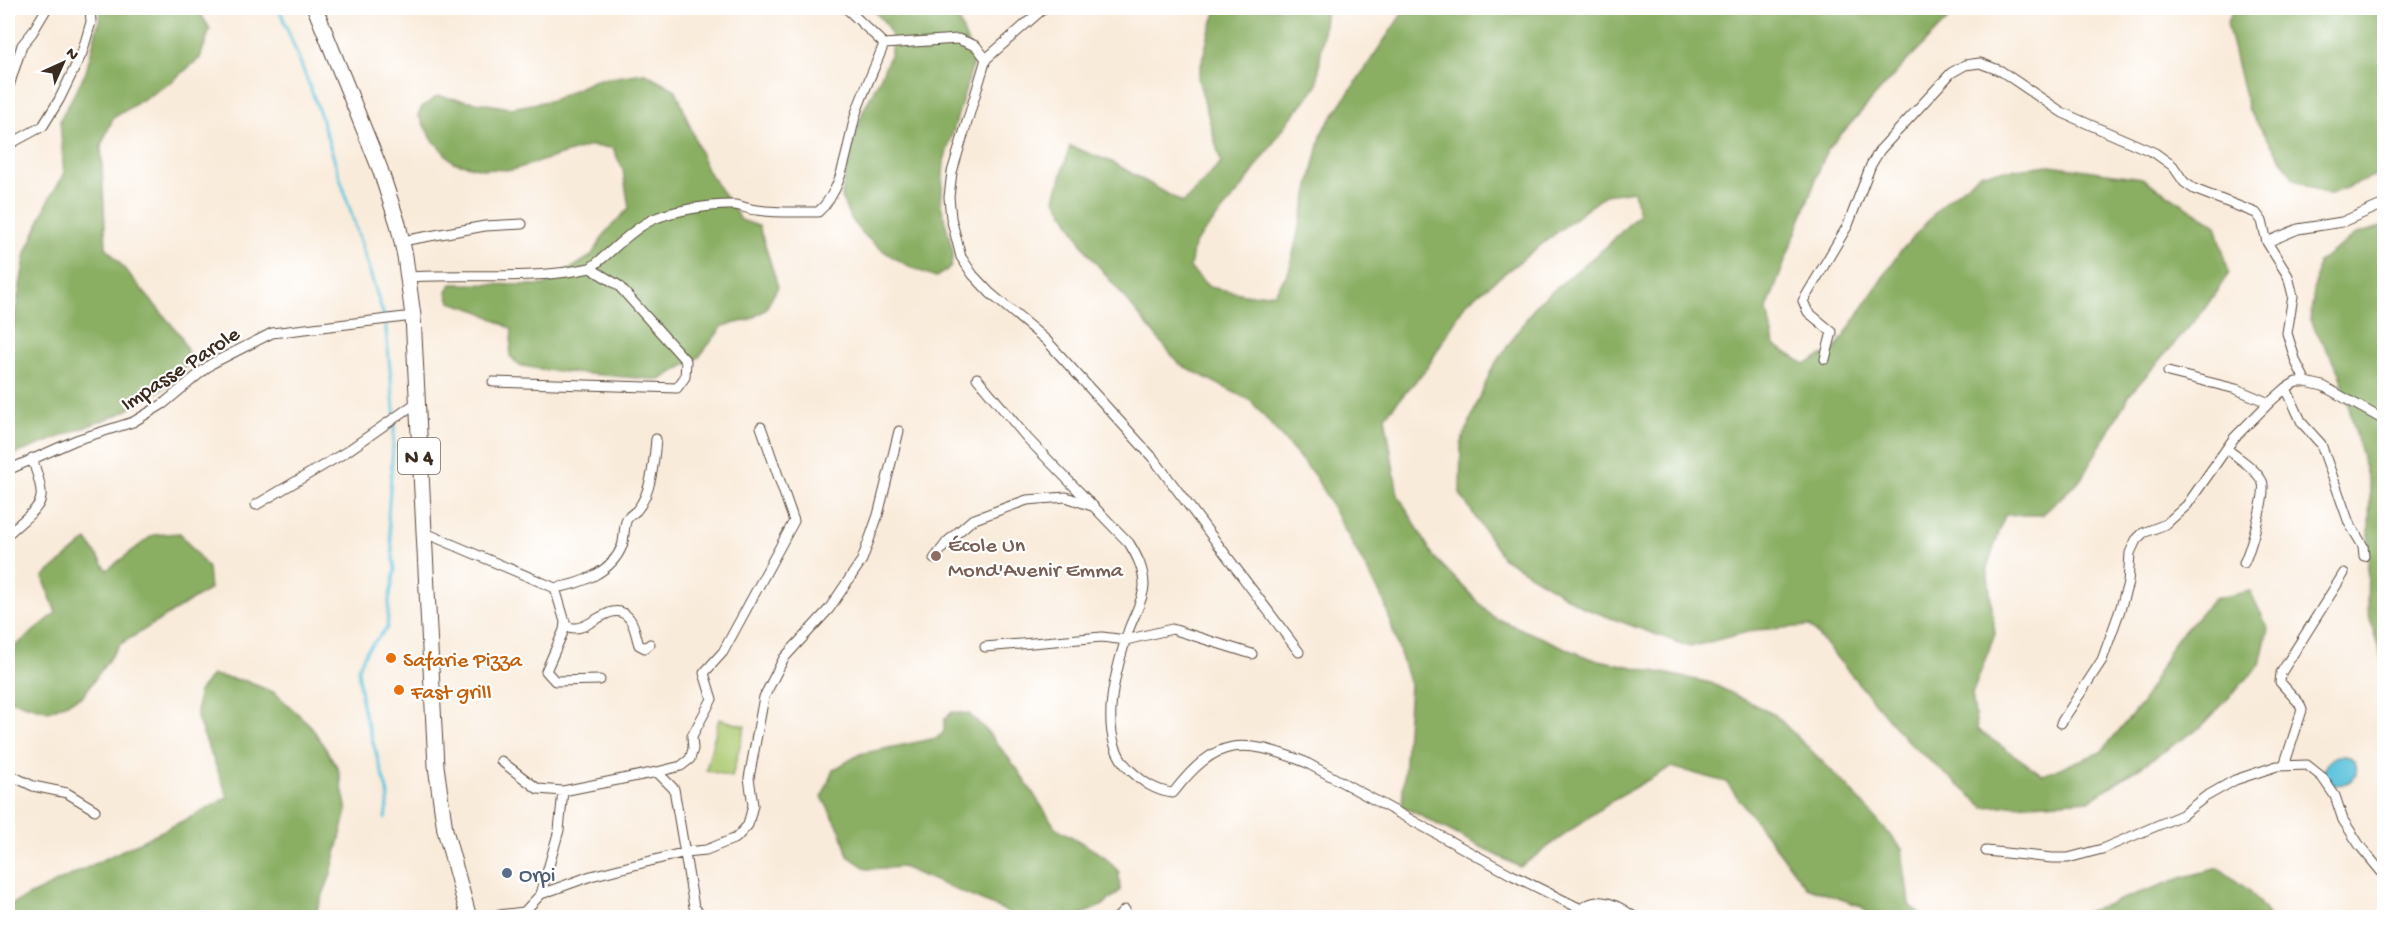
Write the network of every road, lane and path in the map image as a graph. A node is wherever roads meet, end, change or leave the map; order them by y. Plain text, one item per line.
1 (46, 8) edge
2 (90, 8) edge
3 (315, 8) edge
4 (846, 8) edge
5 (1044, 8) edge
6 (884, 44) junction
7 (986, 59) junction
8 (8, 89) edge
9 (8, 145) edge
10 (2385, 204) edge
11 (522, 224) dead end
12 (402, 241) junction
13 (2267, 242) junction
14 (590, 268) junction
15 (408, 277) junction
16 (413, 316) junction
17 (1825, 359) dead end
18 (2168, 372) dead end
19 (977, 378) dead end
20 (493, 382) dead end
21 (2306, 382) junction
22 (2286, 388) junction
23 (416, 403) junction
24 (2269, 403) junction
25 (2385, 420) edge
26 (761, 427) dead end
27 (899, 431) dead end
28 (656, 439) dead end
29 (2226, 449) junction
30 (32, 458) junction
31 (8, 470) edge
32 (256, 505) dead end
33 (1094, 507) junction
34 (423, 532) junction
35 (8, 534) edge
36 (2364, 556) dead end
37 (934, 559) dead end
38 (2244, 563) dead end
39 (2344, 573) dead end
40 (555, 588) junction
41 (565, 625) junction
42 (1126, 640) junction
43 (650, 644) dead end
44 (985, 647) dead end
45 (1299, 652) dead end
46 (1252, 654) dead end
47 (600, 680) dead end
48 (2061, 723) dead end
49 (501, 760) dead end
50 (2284, 766) junction
51 (657, 772) junction
52 (8, 774) edge
53 (563, 791) junction
54 (95, 810) dead end
55 (1986, 851) dead end
56 (686, 852) junction
57 (2385, 875) edge
58 (541, 894) junction
59 (694, 907) junction
60 (1125, 910) dead end
61 (1577, 913) edge
62 (471, 918) edge
63 (695, 918) edge
64 (704, 918) edge
65 (1117, 918) edge
66 (1633, 918) edge

1 - 8 street
2 - 9 street
3 - 12 main road, N 4
4 - 6 street
5 - 7 street
6 - 7 street
6 - 14 street
7 - 45 street
10 - 13 street
11 - 12 street
12 - 15 main road, N 4
13 - 17 street
13 - 21 street
14 - 15 street
14 - 20 street
15 - 16 main road, N 4
16 - 23 main road, N 4
16 - 30 street, Impasse Parole
18 - 24 street
19 - 33 street
21 - 22 street
21 - 25 street
22 - 24 street
22 - 36 street
23 - 32 street
23 - 34 main road, N 4
24 - 29 street
26 - 51 street
27 - 56 street
28 - 40 street
29 - 38 street
29 - 48 street
30 - 31 street, Impasse Parole
30 - 35 street
33 - 37 street
33 - 42 street
34 - 40 street
34 - 62 main road, N 4
39 - 50 street
40 - 41 street
41 - 43 street
41 - 47 street
42 - 44 street
42 - 46 street
42 - 61 street
49 - 53 street
50 - 55 street
50 - 57 street
51 - 53 street
51 - 56 street
52 - 54 street
53 - 58 street
56 - 58 street
56 - 59 street
58 - 62 street
59 - 63 street
59 - 64 street
60 - 65 street
61 - 66 street

